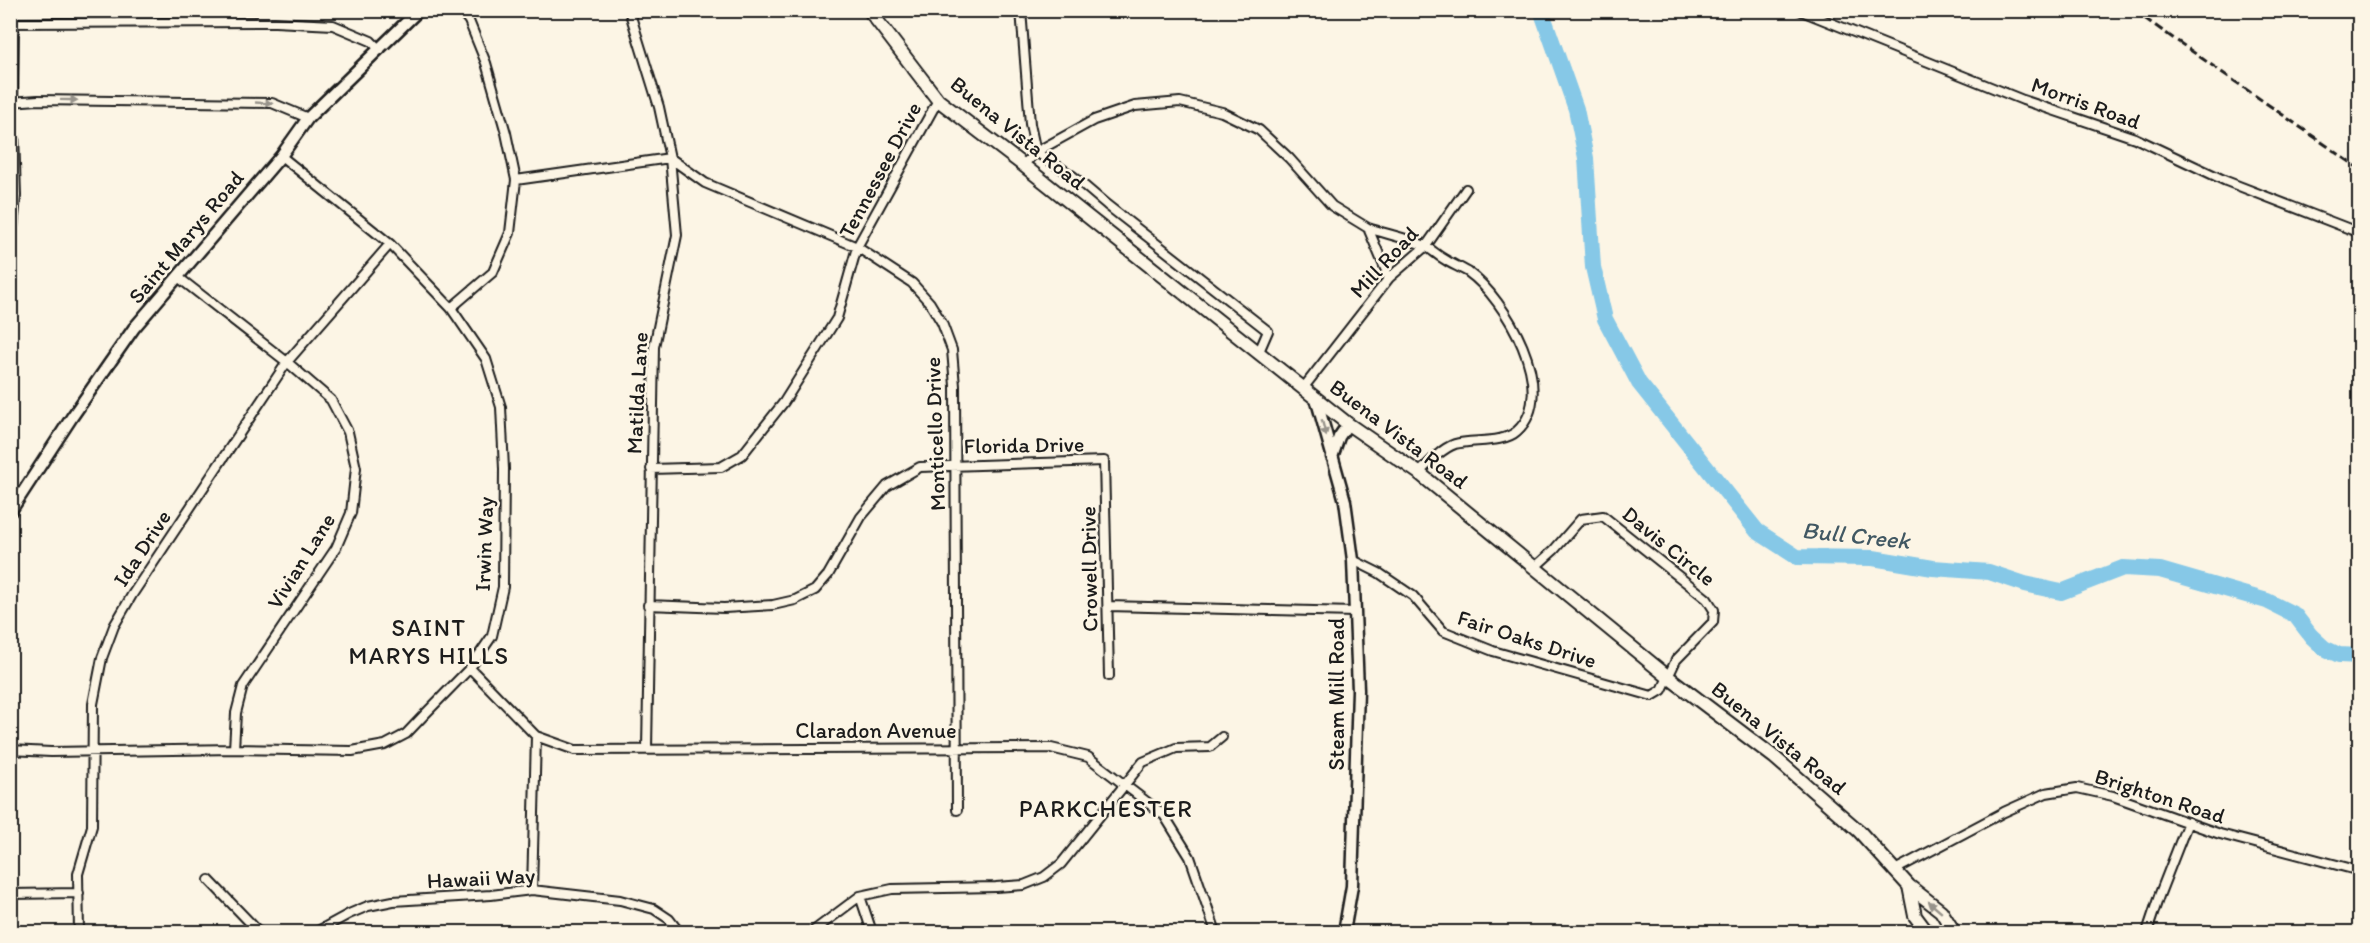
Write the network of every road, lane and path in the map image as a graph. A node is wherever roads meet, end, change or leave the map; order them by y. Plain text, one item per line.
1 (419, 10) edge
2 (460, 10) edge
3 (629, 10) edge
4 (869, 10) edge
5 (1021, 10) edge
6 (1799, 10) edge
7 (12, 23) edge
8 (380, 50) junction
9 (938, 99) junction
10 (12, 102) edge
11 (309, 118) junction
12 (1036, 152) junction
13 (281, 156) junction
14 (670, 158) junction
15 (1023, 165) junction
16 (516, 180) junction
17 (1466, 189) dead end
18 (13, 196) edge
19 (1368, 228) junction
20 (2360, 232) edge
21 (390, 244) junction
22 (1426, 246) junction
23 (856, 247) junction
24 (10, 260) edge
25 (178, 277) junction
26 (1389, 278) junction
27 (451, 308) junction
28 (1258, 354) junction
29 (287, 362) junction
30 (1304, 387) junction
31 (1316, 398) junction
32 (1348, 424) junction
33 (1332, 458) junction
34 (1104, 461) joint
35 (955, 464) junction
36 (651, 469) junction
37 (1419, 473) junction
38 (10, 512) edge
39 (1353, 560) junction
40 (1535, 567) junction
41 (648, 605) junction
42 (1108, 606) junction
43 (1356, 612) junction
44 (470, 668) junction
45 (1109, 676) dead end
46 (1667, 676) junction
47 (536, 736) junction
48 (1222, 737) dead end
49 (957, 747) junction
50 (234, 749) junction
51 (647, 749) junction
52 (10, 750) edge
53 (92, 750) junction
54 (1125, 784) junction
55 (957, 810) dead end
56 (2188, 822) junction
57 (1893, 871) junction
58 (2360, 871) edge
59 (208, 880) dead end
60 (1909, 886) junction
61 (531, 890) junction
62 (79, 893) junction
63 (10, 894) edge
64 (860, 896) junction
65 (79, 933) edge
66 (259, 933) edge
67 (316, 933) edge
68 (679, 933) edge
69 (812, 933) edge
70 (872, 933) edge
71 (1216, 933) edge
72 (1344, 933) edge
73 (1927, 933) edge
74 (1954, 933) edge
75 (2147, 933) edge

1 - 8 main road, Saint Marys Road
2 - 16 street
3 - 14 street, Matilda Lane
4 - 9 main road, Buena Vista Road
5 - 12 street
6 - 20 street, Morris Road
7 - 8 street
7 - 10 street
8 - 11 main road, Saint Marys Road
9 - 15 main road, Buena Vista Road
9 - 23 street, Tennessee Drive
10 -> 11 street
10 - 18 street
11 - 13 main road, Saint Marys Road
12 - 15 street
12 - 19 street
12 - 28 street
13 - 21 street, Irwin Way
13 - 25 main road, Saint Marys Road
14 - 16 street
14 - 23 street, Monticello Drive
14 - 36 street, Matilda Lane
15 - 28 main road, Buena Vista Road
16 - 27 street
17 - 22 street, Mill Road
18 - 24 street
19 - 22 street
19 - 26 street
21 - 27 street, Irwin Way
21 - 29 street, Ida Drive
22 - 26 street, Mill Road
22 - 37 street
23 - 35 street, Monticello Drive
23 - 36 street, Tennessee Drive
25 - 29 street, Vivian Lane
25 - 38 main road, Saint Marys Road
26 - 30 street, Mill Road
27 - 44 street, Irwin Way
28 - 30 main road, Buena Vista Road
29 - 50 street, Vivian Lane
29 - 53 street, Ida Drive
30 - 31 main road, Buena Vista Road
31 - 32 main road, Buena Vista Road
31 -> 33 main road, Steam Mill Road
32 - 33 main road
32 - 37 main road, Buena Vista Road
33 - 39 main road, Steam Mill Road
34 - 35 street, Florida Drive
34 - 42 street, Crowell Drive
35 - 41 street, Florida Drive
35 - 49 street, Monticello Drive
36 - 41 street, Matilda Lane
37 - 40 main road, Buena Vista Road
39 - 43 main road, Steam Mill Road
39 - 46 street, Fair Oaks Drive
40 - 46 main road, Buena Vista Road
40 - 46 street, Davis Circle
41 - 51 street, Matilda Lane
42 - 43 street
42 - 45 street, Crowell Drive
43 - 72 main road, Steam Mill Road
44 - 47 street, Claradon Avenue
44 - 50 street, Irwin Way
46 - 57 main road, Buena Vista Road
47 - 51 street, Claradon Avenue
47 - 61 street
48 - 54 street
49 - 51 street, Claradon Avenue
49 - 54 street, Claradon Avenue
49 - 55 street, Monticello Drive
50 - 53 street, Irwin Way
52 - 53 street, Irwin Way
53 - 62 street, Ida Drive
54 - 64 street
54 - 71 street, Claradon Avenue
56 - 57 street, Brighton Road
56 - 58 street, Brighton Road
56 - 75 street
57 - 60 main road, Buena Vista Road
59 - 66 street
60 - 73 main road
74 -> 60 main road, Buena Vista Road
61 - 67 street, Hawaii Way
61 - 68 street, Hawaii Way
62 - 63 street
62 - 65 street, Ida Drive
64 - 69 street
64 - 70 street

